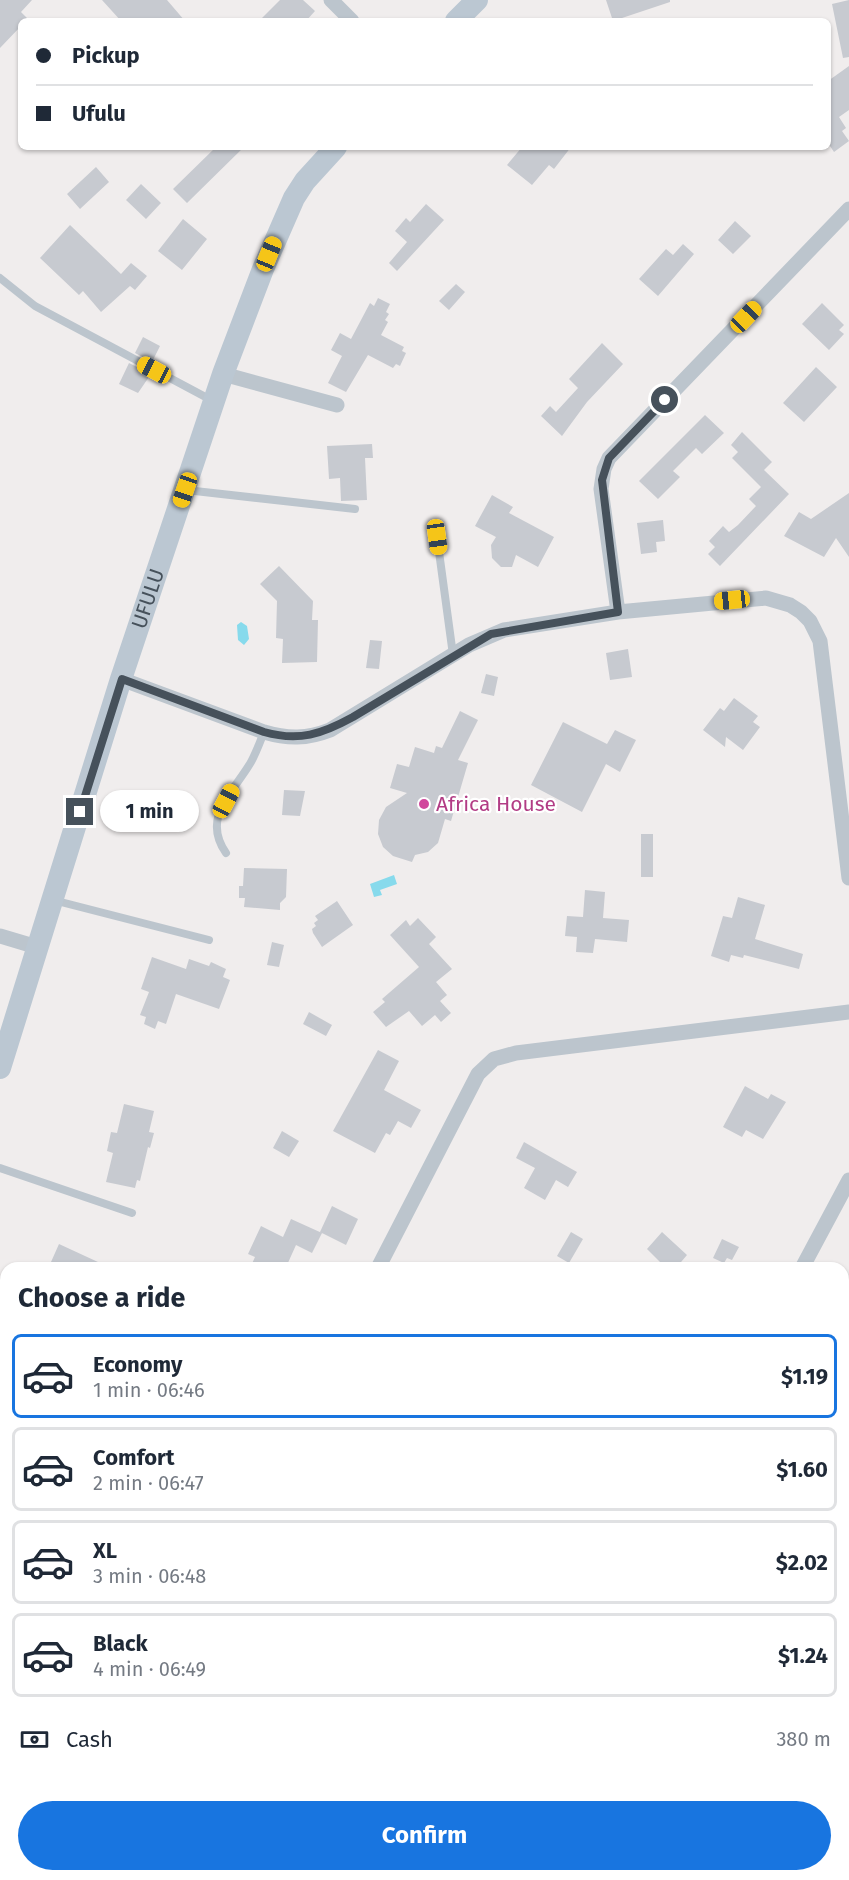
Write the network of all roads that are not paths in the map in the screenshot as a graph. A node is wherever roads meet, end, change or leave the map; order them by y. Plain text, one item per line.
1 (331, 0) edge
2 (477, 0) edge
3 (349, 18) edge
4 (459, 18) edge
5 (333, 150) edge
6 (849, 209) edge
7 (0, 278) edge
8 (224, 374) junction
9 (214, 402) junction
10 (337, 405) dead end
11 (185, 490) junction
12 (355, 509) dead end
13 (437, 537) dead end
14 (618, 612) junction
15 (453, 655) junction
16 (122, 679) junction
17 (264, 732) junction
18 (226, 854) dead end
19 (849, 878) edge
20 (51, 900) junction
21 (0, 936) edge
22 (209, 940) dead end
23 (37, 947) junction
24 (849, 1012) edge
25 (0, 1068) edge
26 (0, 1168) edge
27 (849, 1180) edge
28 (132, 1213) dead end
29 (381, 1262) edge
30 (805, 1262) edge

1 - 3 street
2 - 4 street
5 - 8 street, UFULU
6 - 14 street
7 - 9 lane
8 - 9 street, UFULU
8 - 10 street
9 - 11 street, UFULU
11 - 12 lane
11 - 16 street, UFULU
13 - 15 lane
14 - 15 street
14 - 19 street
15 - 17 street
16 - 17 street
16 - 20 street, UFULU
17 - 18 lane
20 - 22 lane
20 - 23 street, UFULU
21 - 23 street
23 - 25 street, UFULU
24 - 29 street
26 - 28 lane
27 - 30 street

